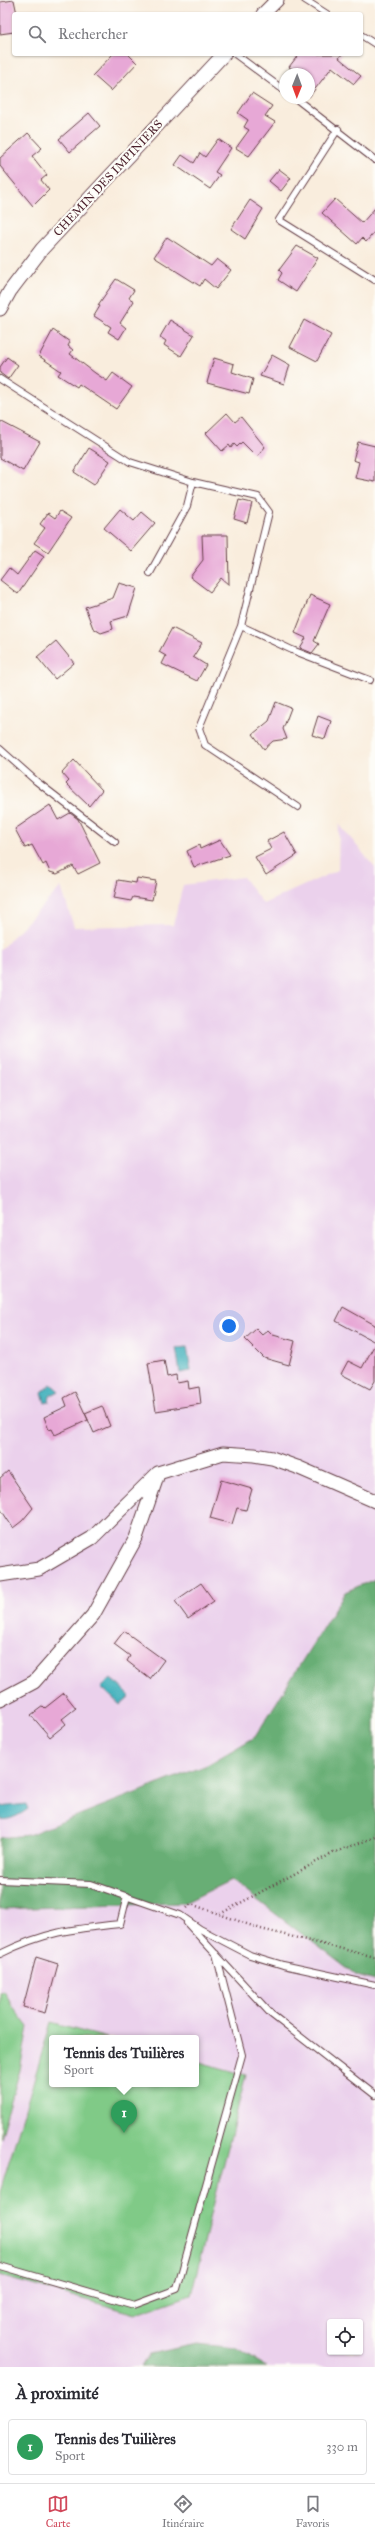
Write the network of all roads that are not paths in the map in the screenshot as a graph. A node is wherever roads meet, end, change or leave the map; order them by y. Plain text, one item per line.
1 (277, 0) edge
2 (305, 0) edge
3 (265, 12) edge
4 (324, 12) edge
5 (363, 36) edge
6 (375, 44) edge
7 (222, 56) edge
8 (238, 56) edge
9 (279, 87) edge
10 (303, 104) edge
11 (338, 129) junction
12 (375, 160) edge
13 (375, 280) edge
14 (0, 309) edge
15 (0, 379) edge
16 (193, 482) junction
17 (150, 573) dead end
18 (241, 626) junction
19 (370, 680) dead end
20 (0, 749) edge
21 (298, 807) dead end
22 (115, 842) dead end
23 (158, 1473) junction
24 (375, 1501) edge
25 (0, 1575) edge
26 (0, 1700) edge
27 (0, 1880) edge
28 (127, 1896) junction
29 (180, 1915) junction
30 (0, 1954) edge
31 (216, 1954) junction
32 (375, 1985) edge
33 (375, 2095) edge
34 (0, 2266) edge

1 - 3 street
2 - 4 lane
5 - 6 lane
7 - 14 street, CHEMIN DES IMPINIERS
8 - 9 lane
10 - 11 lane
11 - 12 lane
11 - 13 lane
15 - 16 lane
16 - 17 lane
16 - 18 lane
18 - 19 lane
18 - 21 lane
20 - 22 lane
23 - 24 street
23 - 25 street
23 - 26 street
27 - 28 lane
28 - 29 lane
28 - 30 lane
29 - 31 lane
29 - 32 lane
31 - 33 lane
31 - 34 lane

